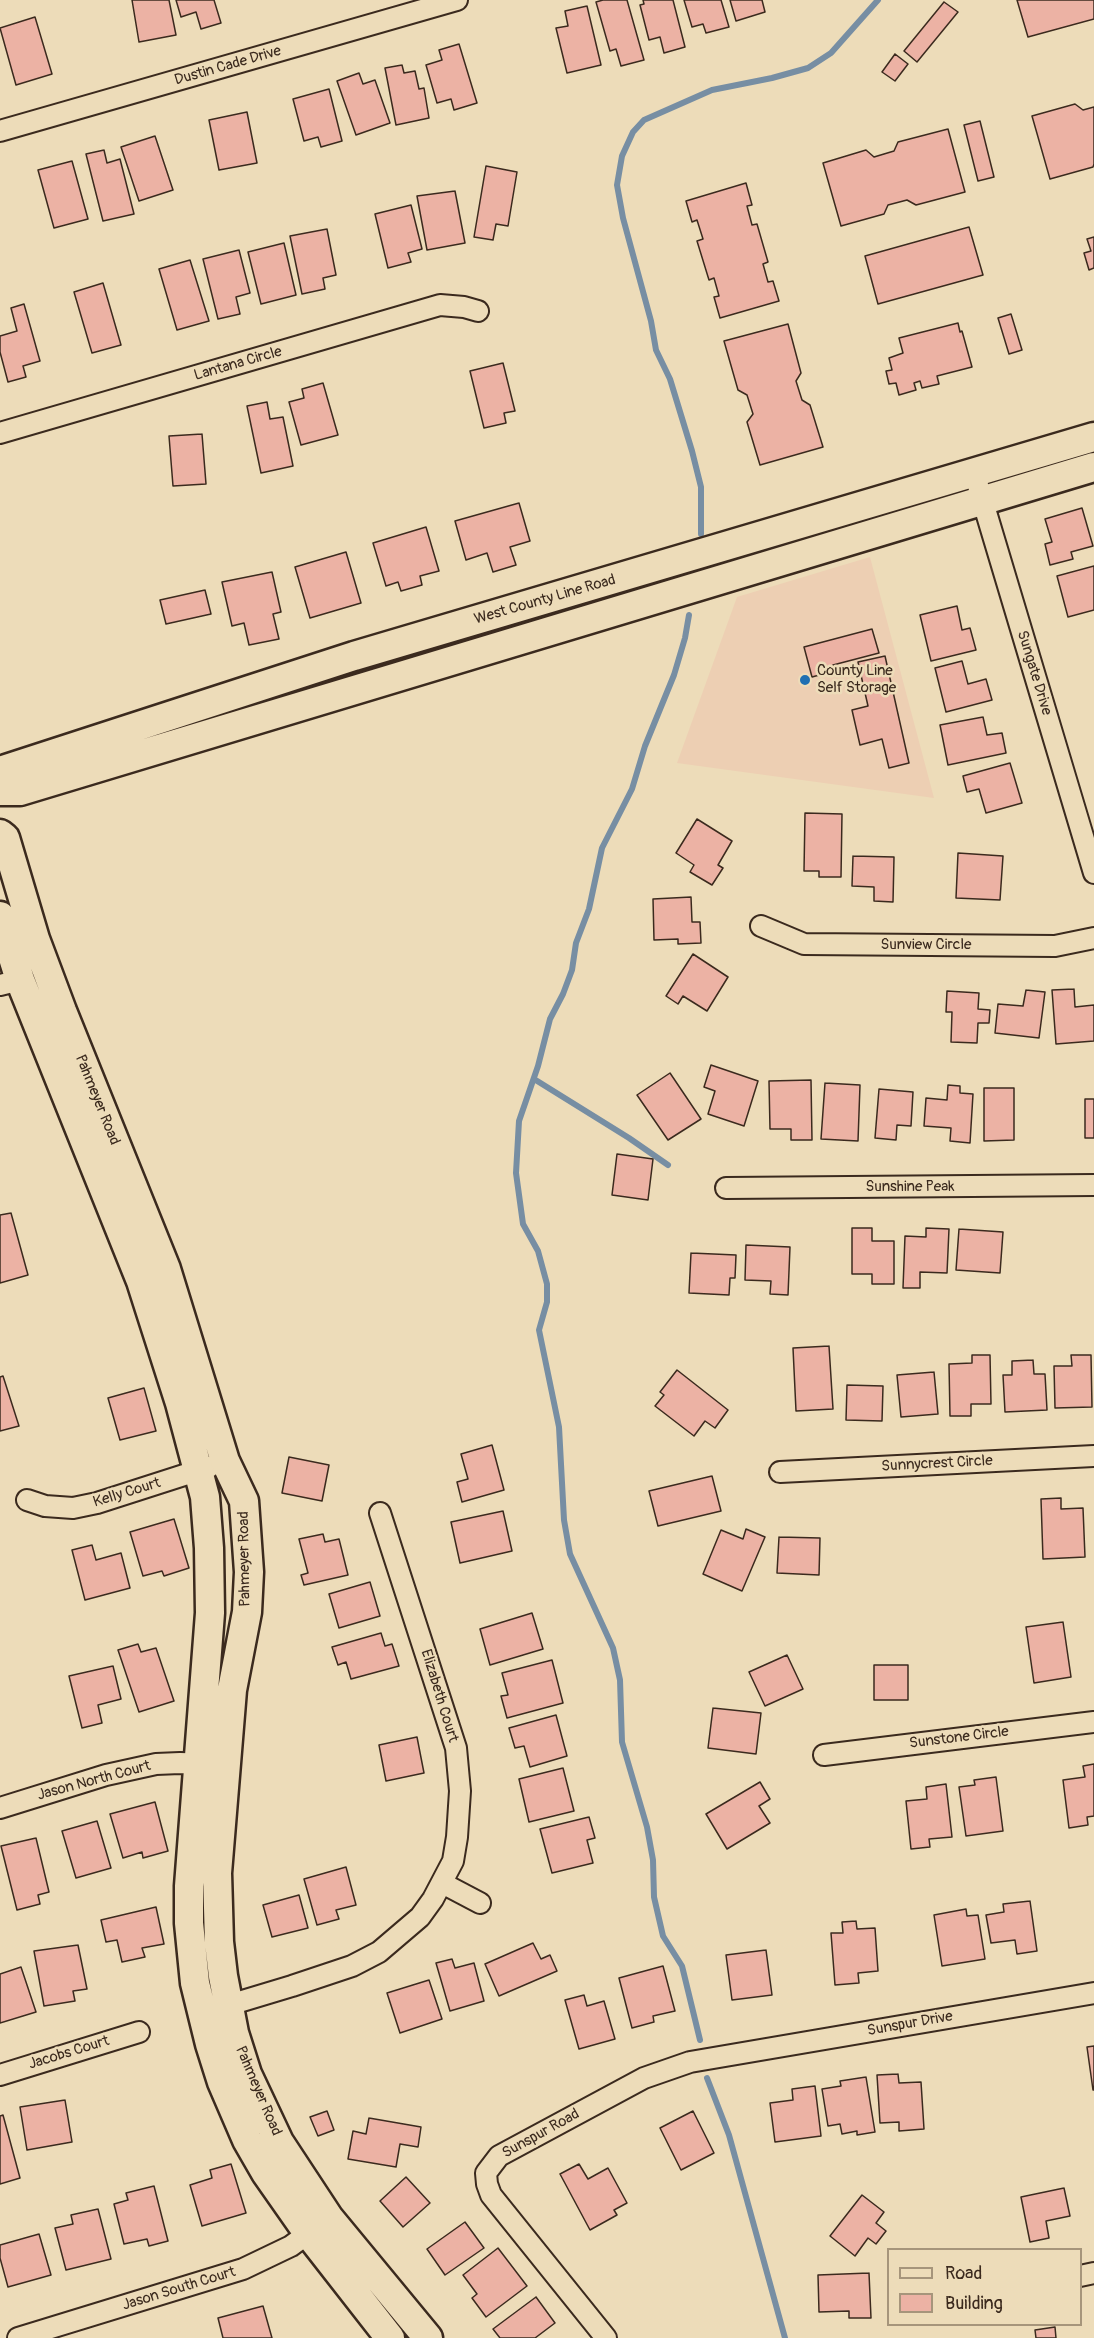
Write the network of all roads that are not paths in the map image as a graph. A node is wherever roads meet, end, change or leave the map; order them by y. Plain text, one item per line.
1 (457, 0) edge
2 (0, 131) edge
3 (478, 311) dead end
4 (0, 433) edge
5 (1094, 437) edge
6 (1094, 467) edge
7 (974, 472) junction
8 (983, 501) junction
9 (751, 540) junction
10 (760, 566) junction
11 (0, 773) edge
12 (0, 791) edge
13 (0, 834) edge
14 (1094, 873) edge
15 (0, 916) edge
16 (761, 926) dead end
17 (1094, 938) edge
18 (10, 982) edge
19 (1094, 1185) edge
20 (726, 1188) dead end
21 (1094, 1456) edge
22 (225, 1461) junction
23 (198, 1471) junction
24 (780, 1472) dead end
25 (27, 1500) dead end
26 (380, 1513) dead end
27 (1094, 1722) edge
28 (824, 1755) dead end
29 (212, 1764) junction
30 (0, 1808) edge
31 (442, 1883) junction
32 (480, 1903) dead end
33 (1094, 1993) edge
34 (229, 2005) junction
35 (202, 2013) junction
36 (139, 2032) dead end
37 (725, 2055) joint
38 (0, 2075) edge
39 (319, 2225) junction
40 (18, 2338) edge
41 (390, 2338) edge
42 (428, 2338) edge
43 (606, 2338) edge

1 - 2 street, Dustin Cade Drive
3 - 4 street, Lantana Circle
5 - 7 street, West County Line Road
6 - 8 street, West County Line Road
7 - 8 street, Sungate Drive
7 - 9 street, West County Line Road
8 - 10 street, West County Line Road
8 - 14 street, Sungate Drive
9 - 10 street
9 - 11 street, West County Line Road
10 - 12 street, West County Line Road
13 - 22 street, Pahmeyer Road
15 - 18 street, Pahmeyer Road
16 - 17 street, Sunview Circle
18 - 23 street, Pahmeyer Road
19 - 20 street, Sunshine Peak
21 - 24 street, Sunnycrest Circle
22 - 23 street, Kelly Court
22 - 29 street, Pahmeyer Road
23 - 25 street, Kelly Court
23 - 29 street, Pahmeyer Road
26 - 31 street, Elizabeth Court
27 - 28 street, Sunstone Circle
29 - 30 street, Jason North Court
29 - 34 street, Pahmeyer Road
29 - 35 street, Pahmeyer Road
31 - 32 street
31 - 34 street, Elizabeth Court
33 - 37 street, Sunspur Drive
34 - 35 street, Elizabeth Court
34 - 39 street, Pahmeyer Road
35 - 39 street, Pahmeyer Road
36 - 38 street, Jacobs Court
37 - 43 street, Sunspur Road
39 - 40 street, Jason South Court
39 - 41 street, Pahmeyer Road
39 - 42 street, Pahmeyer Road

